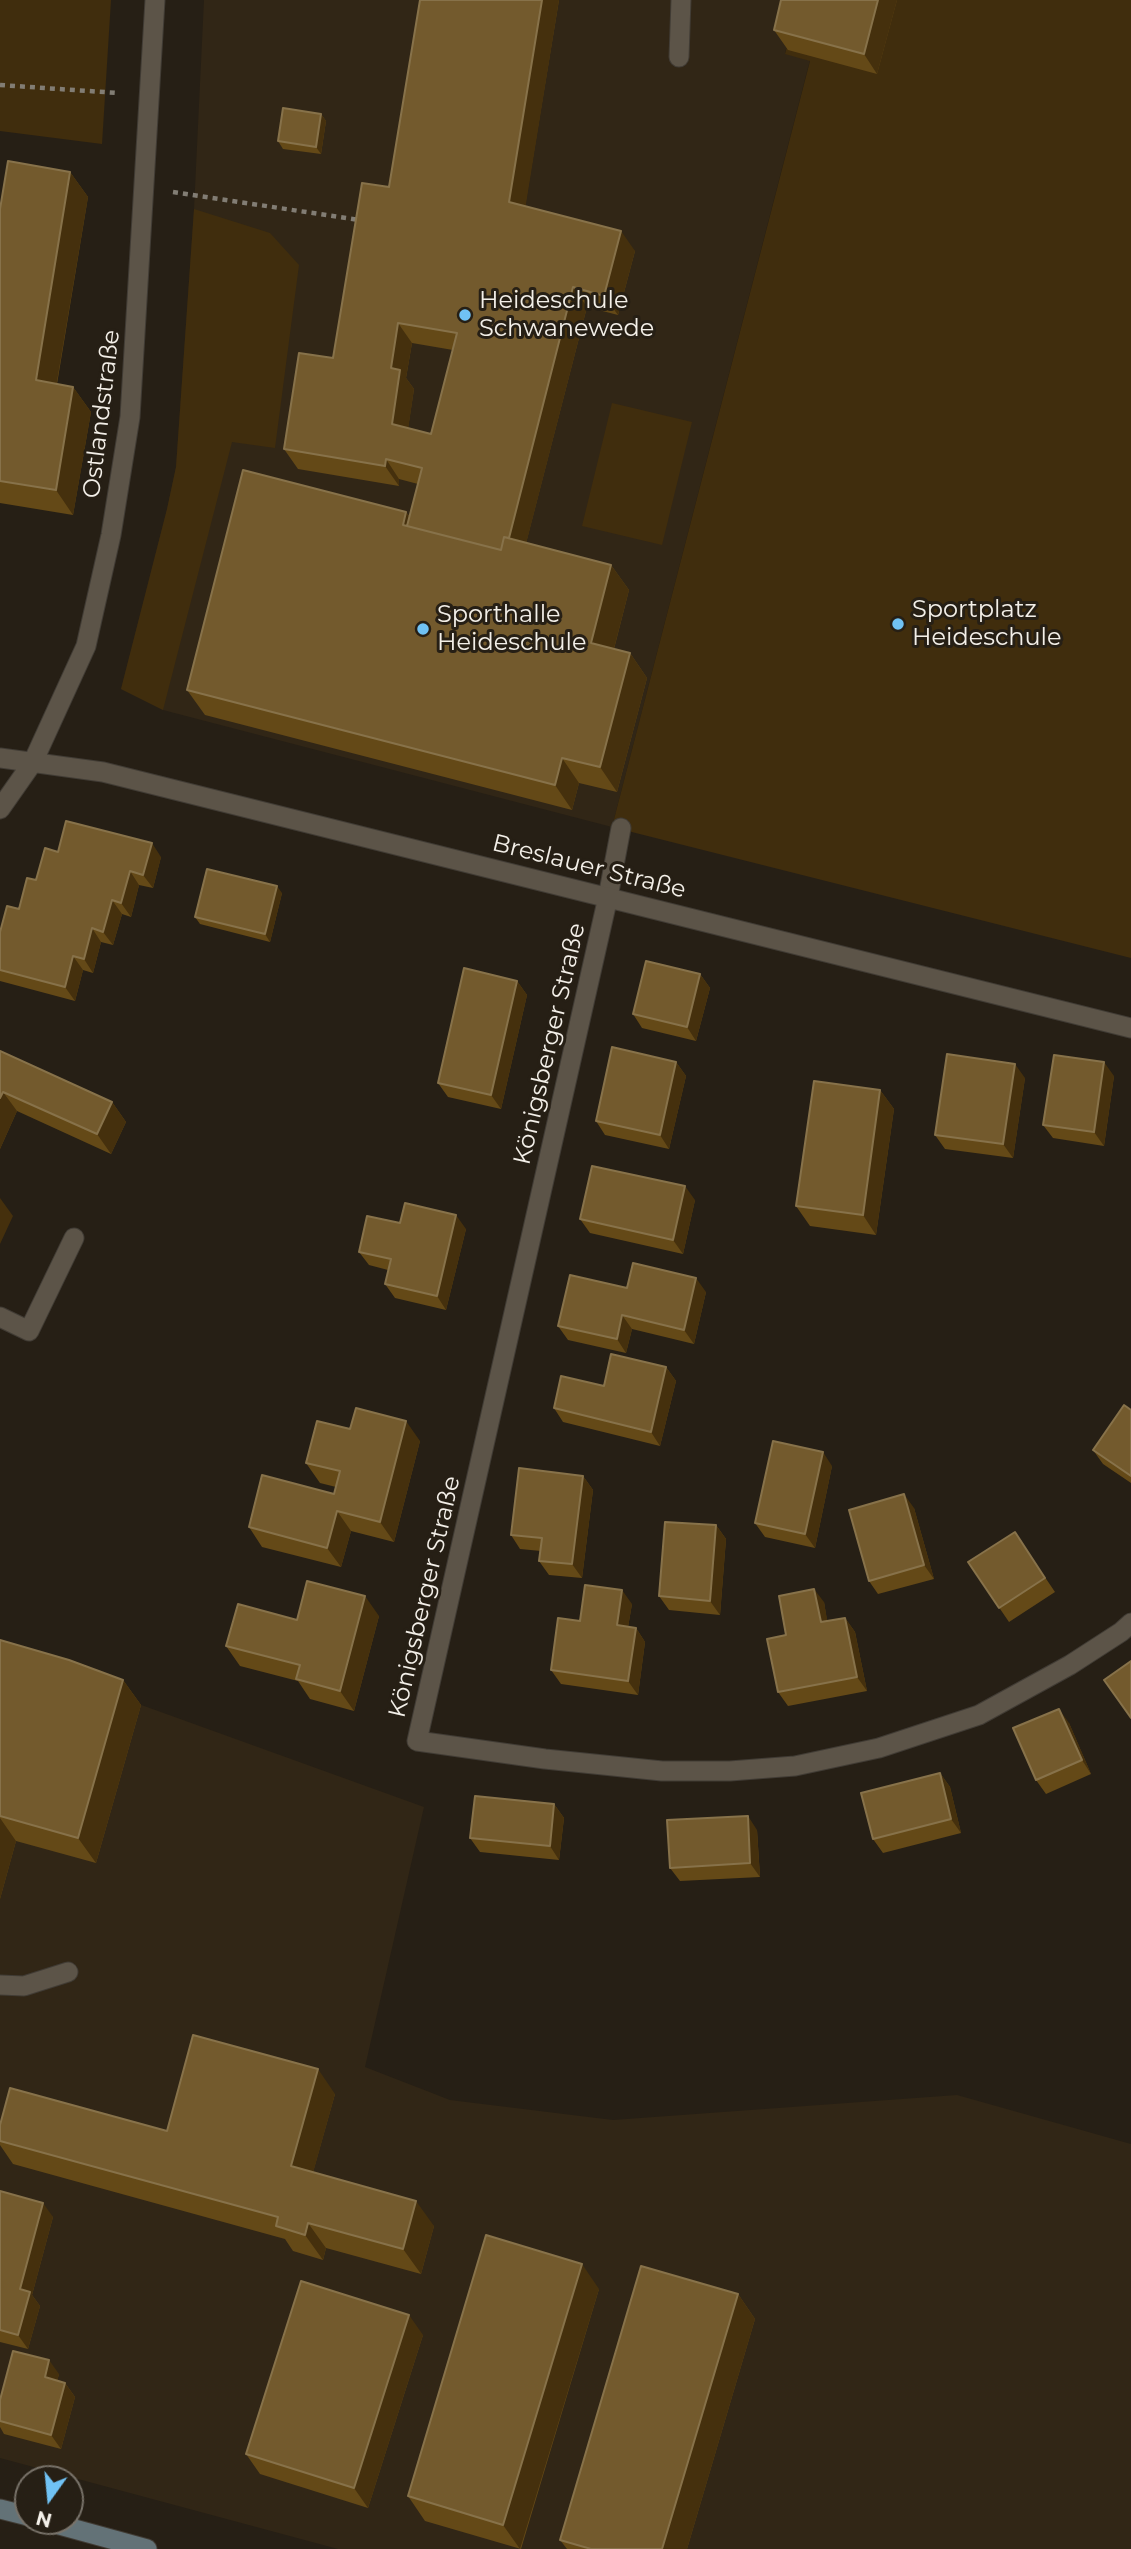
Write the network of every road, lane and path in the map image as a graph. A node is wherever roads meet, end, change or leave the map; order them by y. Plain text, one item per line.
1 (155, 0) edge
2 (681, 0) edge
3 (679, 57) dead end
4 (0, 85) edge
5 (151, 96) junction
6 (145, 189) junction
7 (359, 220) edge
8 (0, 758) edge
9 (33, 762) junction
10 (0, 809) edge
11 (621, 828) dead end
12 (608, 897) junction
13 (1131, 1028) edge
14 (74, 1238) dead end
15 (0, 1317) edge
16 (1131, 1623) edge
17 (68, 1972) dead end
18 (0, 1985) edge
19 (84, 2532) edge
20 (147, 2549) edge

1 - 5 street, Ostlandstraße
2 - 3 street
4 - 5 path
5 - 6 street, Ostlandstraße
6 - 7 path
6 - 9 street, Ostlandstraße
8 - 9 street, Breslauer Straße
9 - 10 street, Ostlandstraße
9 - 12 street, Breslauer Straße
11 - 12 street
12 - 13 street, Breslauer Straße
12 - 16 street, Königsberger Straße
14 - 15 street
17 - 18 street
19 - 20 main road

